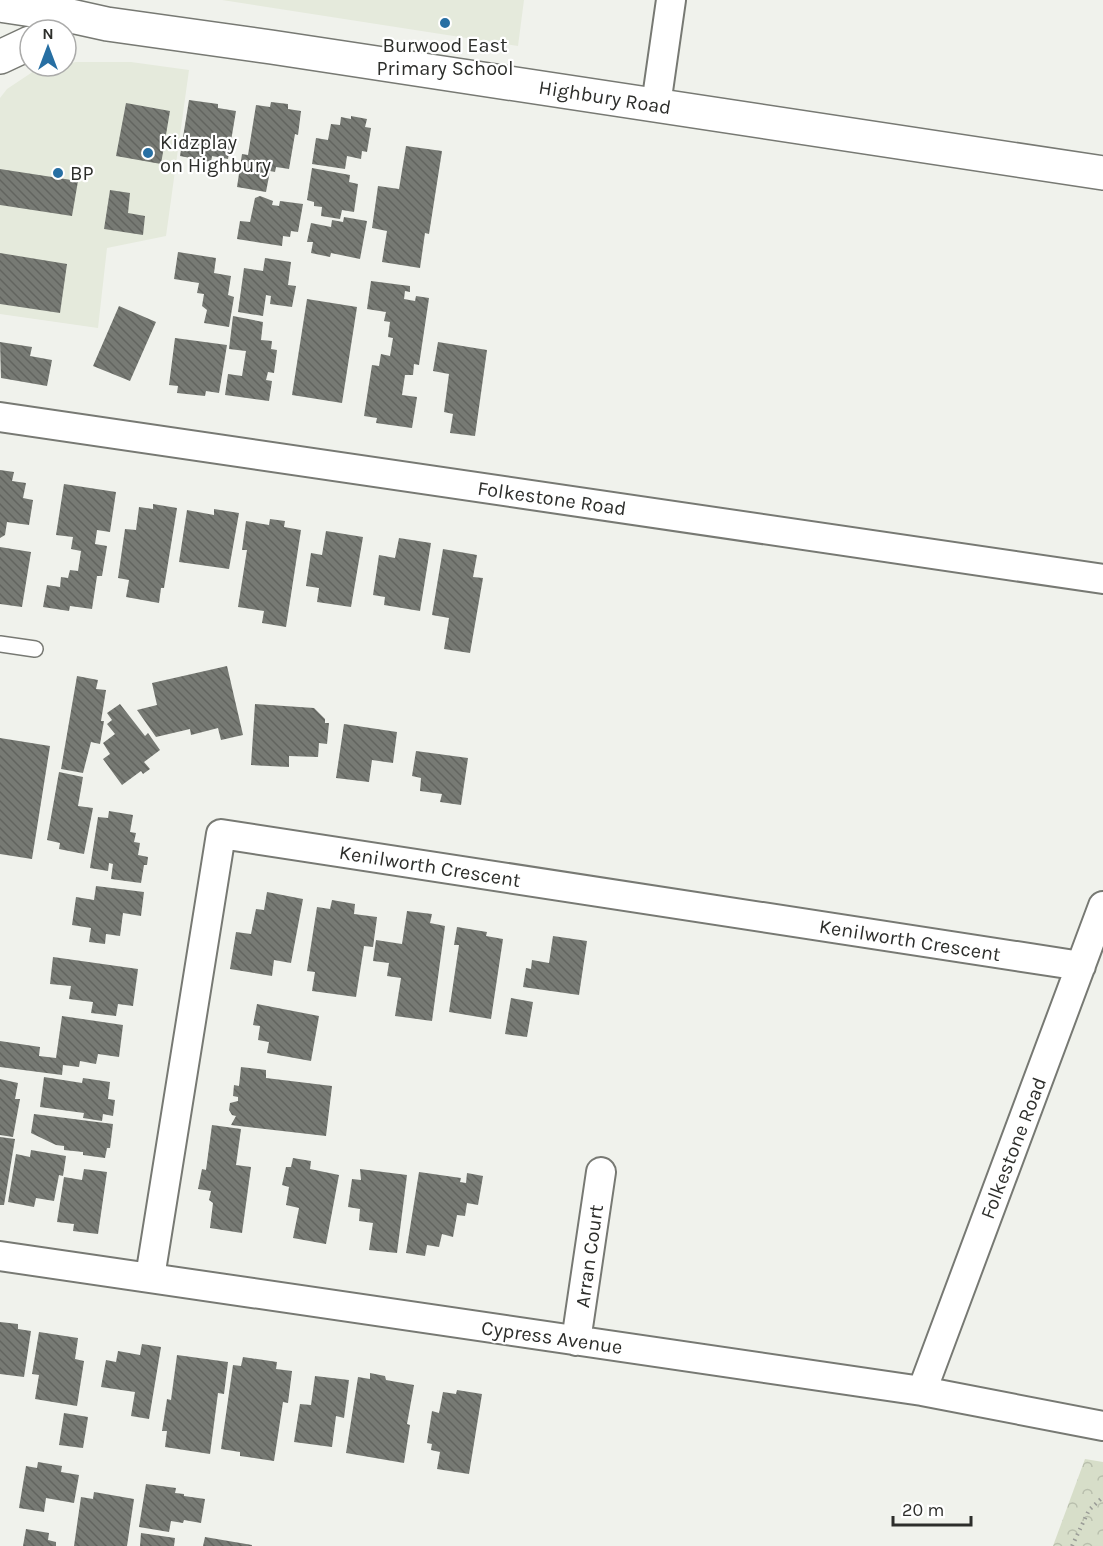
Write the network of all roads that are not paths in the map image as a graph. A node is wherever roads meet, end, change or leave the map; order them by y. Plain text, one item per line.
1 (671, 0) edge
2 (0, 5) edge
3 (61, 16) edge
4 (18, 49) edge
5 (0, 57) edge
6 (656, 105) junction
7 (1103, 173) edge
8 (0, 417) edge
9 (1103, 579) edge
10 (0, 644) edge
11 (35, 649) dead end
12 (1103, 906) edge
13 (1081, 966) junction
14 (601, 1172) dead end
15 (0, 1256) edge
16 (150, 1277) junction
17 (576, 1341) junction
18 (922, 1391) junction
19 (1103, 1426) edge

1 - 6 street
2 - 3 main road, Highbury Road
3 - 6 main road, Highbury Road
4 - 5 main road
6 - 7 main road, Highbury Road
8 - 9 street, Folkestone Road
10 - 11 lane
12 - 13 street, Folkestone Road
13 - 16 street, Kenilworth Crescent
13 - 18 street, Folkestone Road
14 - 17 street, Arran Court
15 - 16 street, Cypress Avenue
16 - 17 street, Cypress Avenue
17 - 18 street, Cypress Avenue
18 - 19 street, Cypress Avenue

